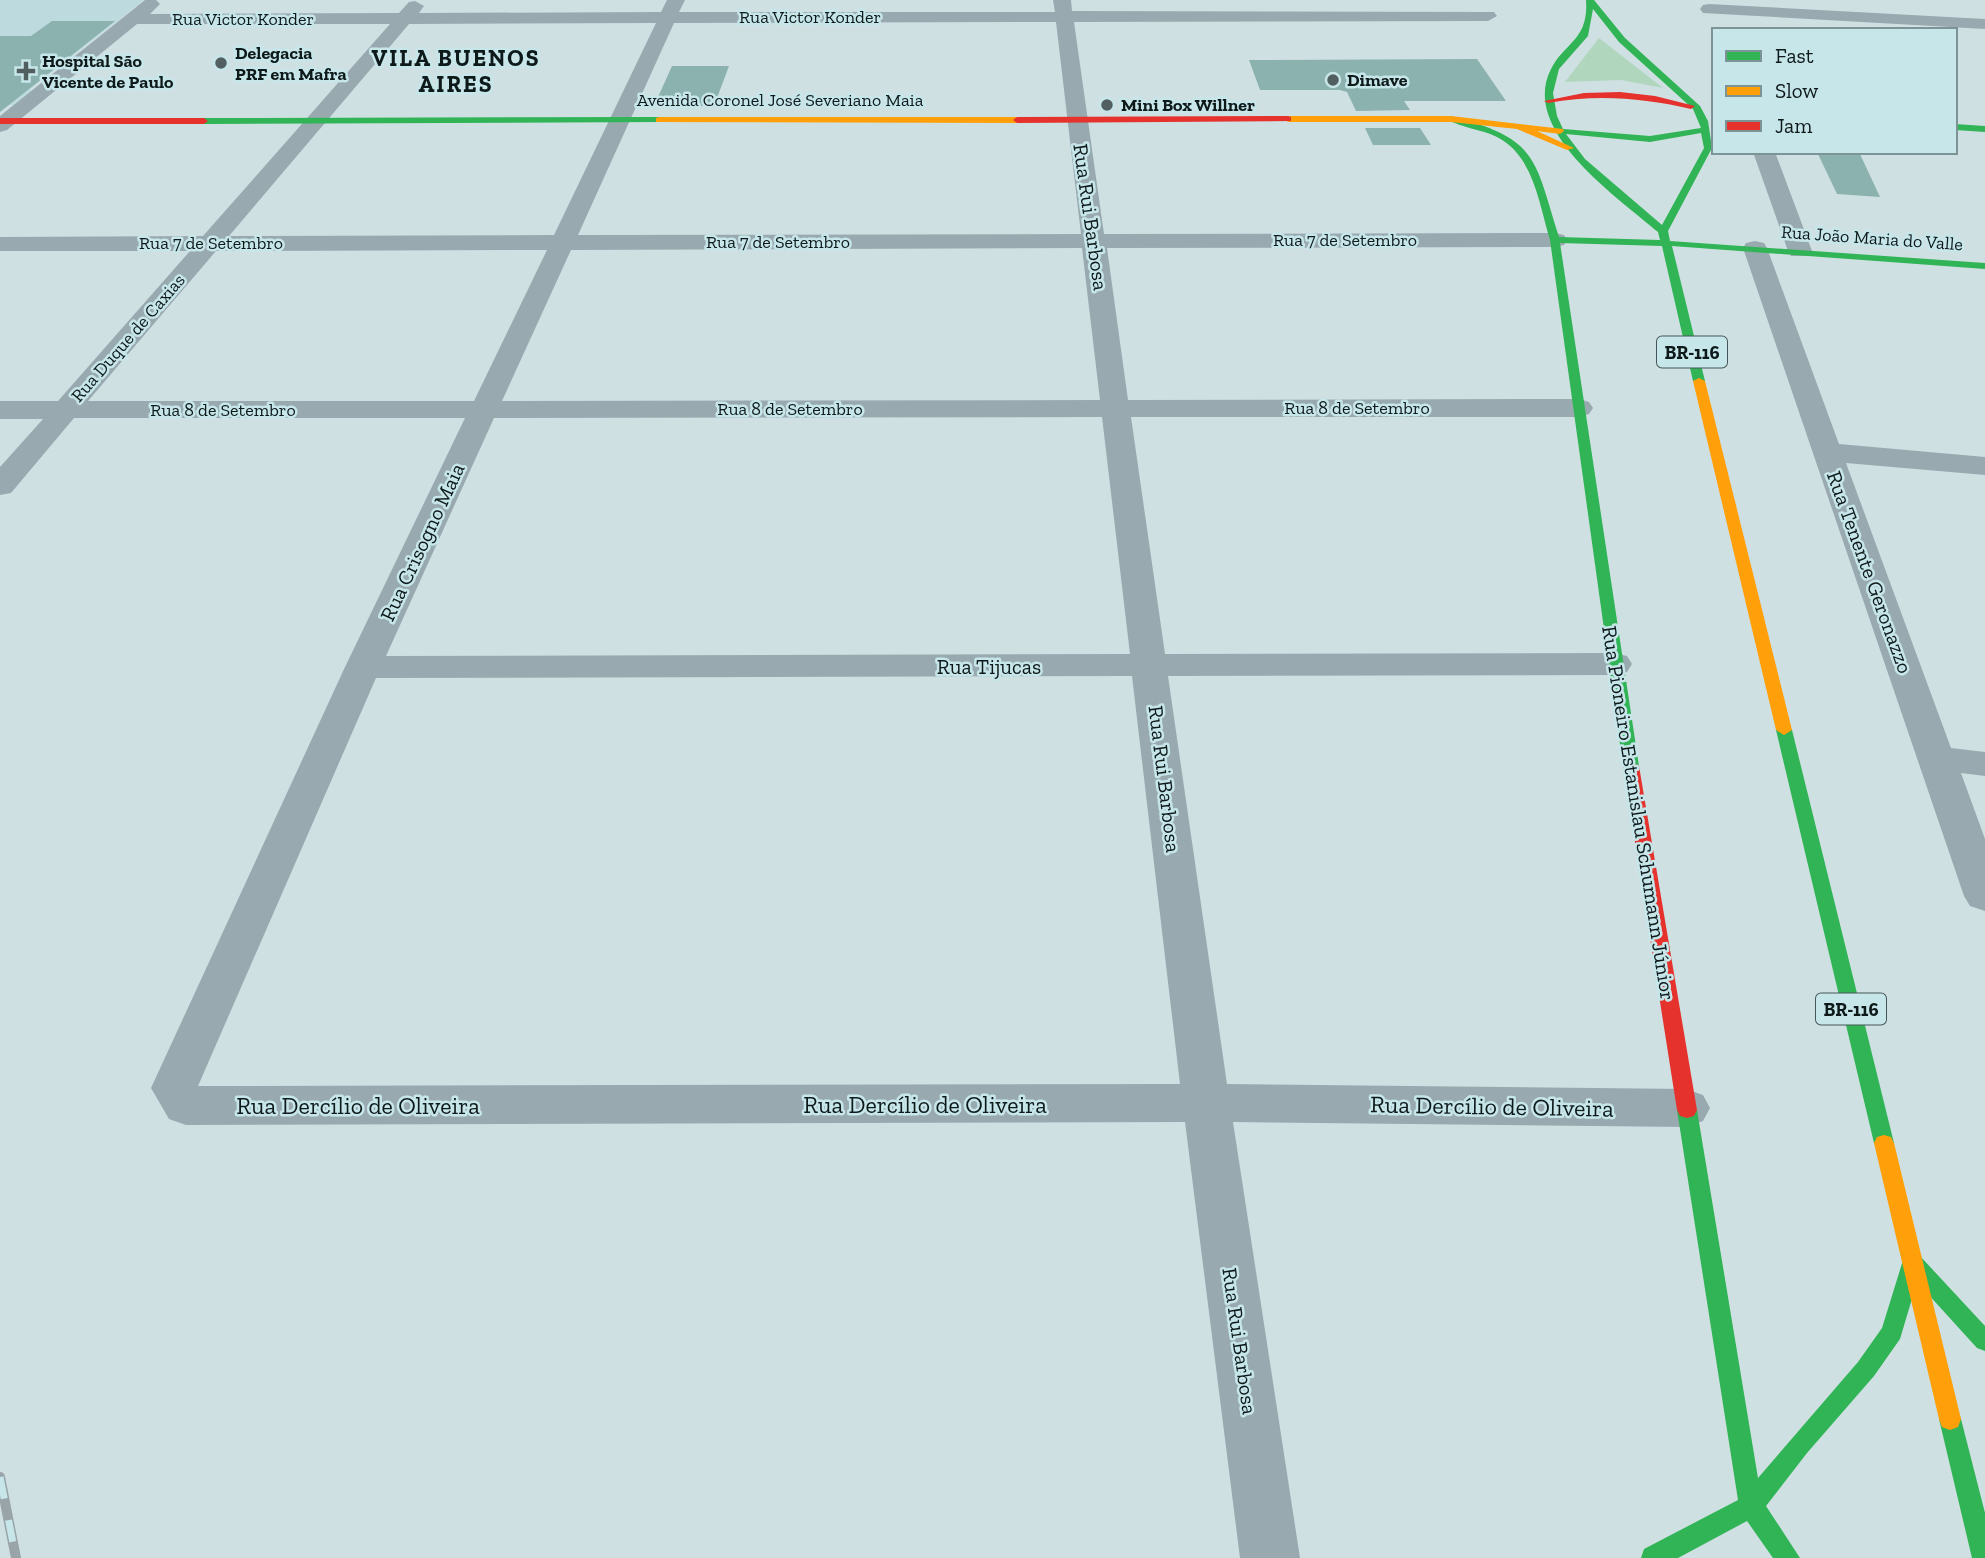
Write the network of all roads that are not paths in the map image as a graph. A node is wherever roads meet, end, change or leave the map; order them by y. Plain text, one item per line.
1 (156, 0) edge
2 (420, 0) edge
3 (1591, 1) edge
4 (1707, 4) edge
5 (1063, 8) edge
6 (672, 9) edge
7 (1488, 16) dead end
8 (404, 18) junction
9 (132, 19) junction
10 (1985, 24) edge
11 (1716, 28) edge
12 (1622, 40) junction
13 (1693, 82) dead end
14 (1548, 101) junction
15 (1697, 108) junction
16 (1519, 114) junction
17 (1077, 115) junction
18 (320, 116) junction
19 (622, 116) junction
20 (5, 118) edge
21 (1451, 119) junction
22 (1957, 127) edge
23 (1985, 129) edge
24 (1704, 130) junction
25 (1560, 131) junction
26 (1570, 148) junction
27 (1765, 154) edge
28 (1663, 231) junction
29 (1555, 240) junction
30 (1094, 241) junction
31 (562, 242) junction
32 (209, 243) junction
33 (0, 244) edge
34 (1755, 248) junction
35 (1800, 251) junction
36 (1985, 266) edge
37 (1579, 408) junction
38 (485, 409) junction
39 (1116, 409) junction
40 (0, 410) edge
41 (66, 410) junction
42 (1827, 452) junction
43 (1985, 466) edge
44 (0, 486) edge
45 (1615, 664) junction
46 (1150, 665) junction
47 (363, 667) junction
48 (1936, 758) junction
49 (1985, 764) edge
50 (1985, 897) edge
51 (174, 1088) joint
52 (1206, 1103) junction
53 (1686, 1108) junction
54 (1912, 1262) junction
55 (1985, 1341) edge
56 (1754, 1532) edge
57 (1270, 1558) edge
58 (1653, 1558) edge
59 (1788, 1558) edge
60 (1984, 1558) edge

1 - 9 street
2 - 8 street, Rua Duque de Caxias
3 - 12 main road
3 - 14 main road
4 - 10 street
4 - 11 street
5 - 6 street, Rua Victor Konder
5 - 7 street, Rua Victor Konder
5 - 17 street, Rua Rui Barbosa
6 - 8 street, Rua Victor Konder
6 - 19 street, Rua Crisogno Maia
8 - 9 street, Rua Victor Konder
8 - 18 street, Rua Duque de Caxias
9 - 20 street
12 - 13 main road
12 - 15 main road
14 - 15 main road, Avenida Coronel José Severiano Maia
14 - 16 main road, Avenida Coronel José Severiano Maia
14 - 25 main road
15 - 24 main road
16 - 17 main road, Avenida Coronel José Severiano Maia
16 - 21 main road, Avenida Coronel José Severiano Maia
16 - 25 main road, Avenida Coronel José Severiano Maia
16 - 26 main road
17 - 19 main road, Avenida Coronel José Severiano Maia
17 - 21 main road, Avenida Coronel José Severiano Maia
17 - 30 street, Rua Rui Barbosa
18 - 19 main road, Avenida Coronel José Severiano Maia
18 - 20 main road, Avenida Coronel José Severiano Maia
18 - 32 street, Rua Duque de Caxias
19 - 31 street, Rua Crisogno Maia
21 - 29 main road, Rua Pioneiro Estanislau Schumann Júnior
22 - 23 main road
24 - 25 main road, Avenida Coronel José Severiano Maia
24 - 28 main road
25 - 26 main road
26 - 28 main road
27 - 35 street
28 - 54 main road, BR-116
29 - 30 street, Rua 7 de Setembro
29 - 34 main road, Rua João Maria do Valle
29 - 37 main road, Rua Pioneiro Estanislau Schumann Júnior
30 - 31 street, Rua 7 de Setembro
30 - 39 street, Rua Rui Barbosa
31 - 32 street, Rua 7 de Setembro
31 - 38 street, Rua Crisogno Maia
32 - 33 street, Rua 7 de Setembro
32 - 41 street, Rua Duque de Caxias
34 - 35 main road, Rua João Maria do Valle
34 - 42 street, Rua Tenente Geronazzo
35 - 36 main road, Rua João Maria do Valle
37 - 39 street, Rua 8 de Setembro
37 - 45 main road, Rua Pioneiro Estanislau Schumann Júnior
38 - 39 street, Rua 8 de Setembro
38 - 41 street, Rua 8 de Setembro
38 - 47 street, Rua Crisogno Maia
39 - 46 street, Rua Rui Barbosa
40 - 41 street, Rua 8 de Setembro
41 - 44 street, Rua Duque de Caxias
42 - 43 street
42 - 48 street, Rua Tenente Geronazzo
45 - 46 street, Rua Tijucas
45 - 53 main road, Rua Pioneiro Estanislau Schumann Júnior
46 - 47 street, Rua Tijucas
46 - 52 street, Rua Rui Barbosa
47 - 51 street, Rua Crisogno Maia
48 - 49 street
48 - 50 street, Rua Tenente Geronazzo
51 - 52 street, Rua Dercílio de Oliveira
52 - 53 street, Rua Dercílio de Oliveira
52 - 57 street, Rua Rui Barbosa
53 - 56 main road, Rua Pioneiro Estanislau Schumann Júnior
54 - 55 main road
54 - 56 main road
54 - 60 main road, BR-116
56 - 58 main road
56 - 59 main road

